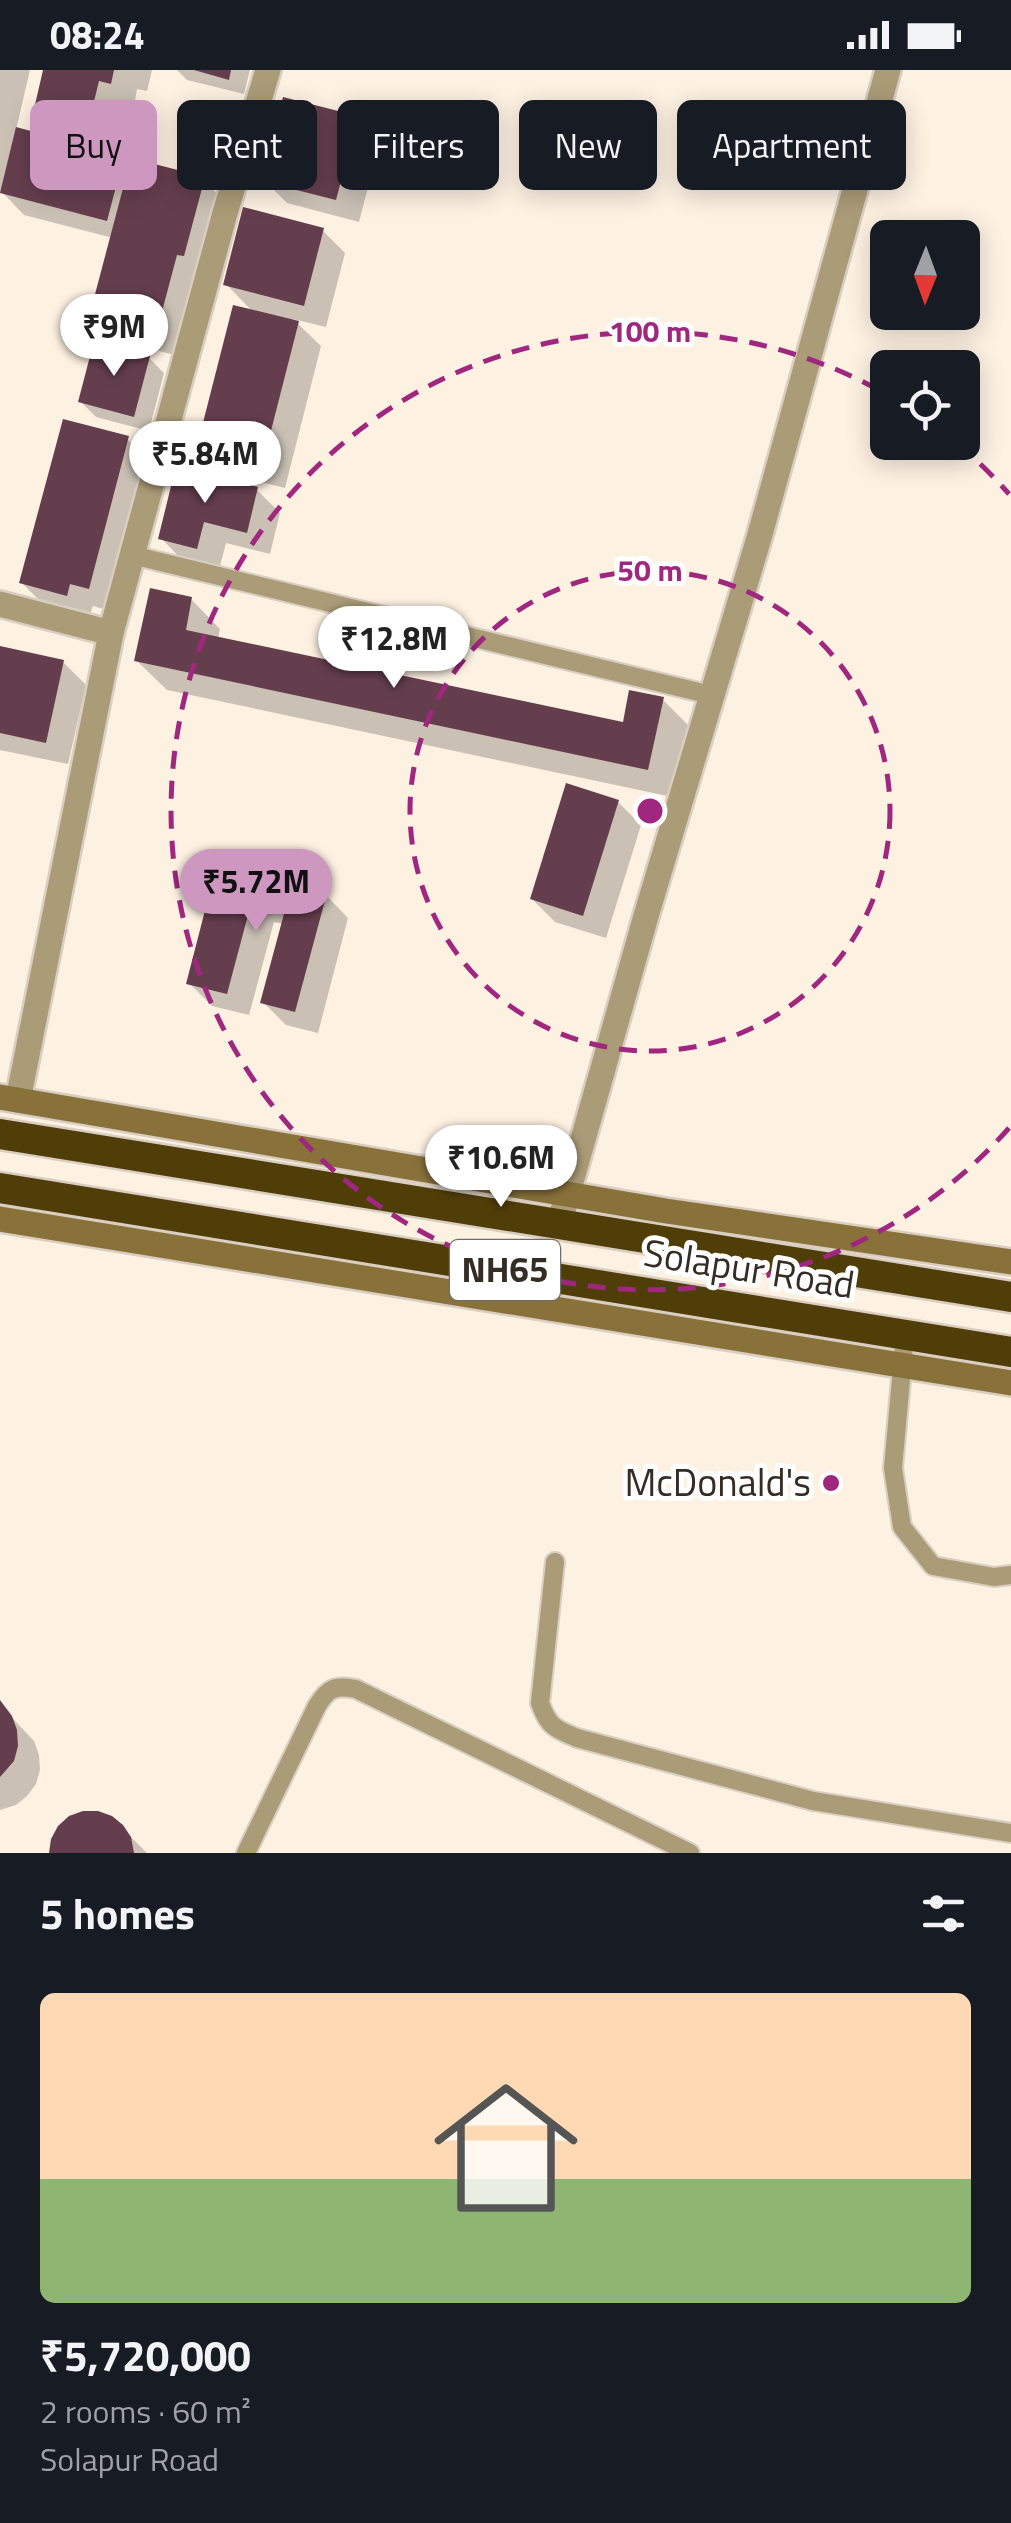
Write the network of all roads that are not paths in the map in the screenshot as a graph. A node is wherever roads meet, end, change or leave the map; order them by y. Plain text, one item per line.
1 (268, 70) edge
2 (888, 70) edge
3 (132, 555) junction
4 (0, 604) edge
5 (111, 633) junction
6 (711, 695) junction
7 (9, 1098) edge
8 (0, 1134) edge
9 (0, 1188) edge
10 (568, 1194) junction
11 (0, 1219) edge
12 (559, 1224) junction
13 (1011, 1262) edge
14 (1011, 1296) edge
15 (905, 1334) junction
16 (1011, 1352) edge
17 (902, 1366) junction
18 (1011, 1383) edge
19 (555, 1562) dead end
20 (1011, 1575) edge
21 (1011, 1833) edge
22 (246, 1853) edge
23 (690, 1853) edge

1 - 3 street
2 - 6 street
3 - 5 street
3 - 6 lane
4 - 5 street
5 - 7 street
6 - 10 street
7 - 10 street
8 - 12 highway, Solapur Road / NH65
9 - 15 highway, Solapur Road / NH65
10 - 12 street
10 - 13 street
11 - 17 street
12 - 14 highway, Solapur Road / NH65
15 - 16 highway, Solapur Road / NH65
15 - 17 lane
17 - 18 street
17 - 20 lane
19 - 21 lane
22 - 23 lane

